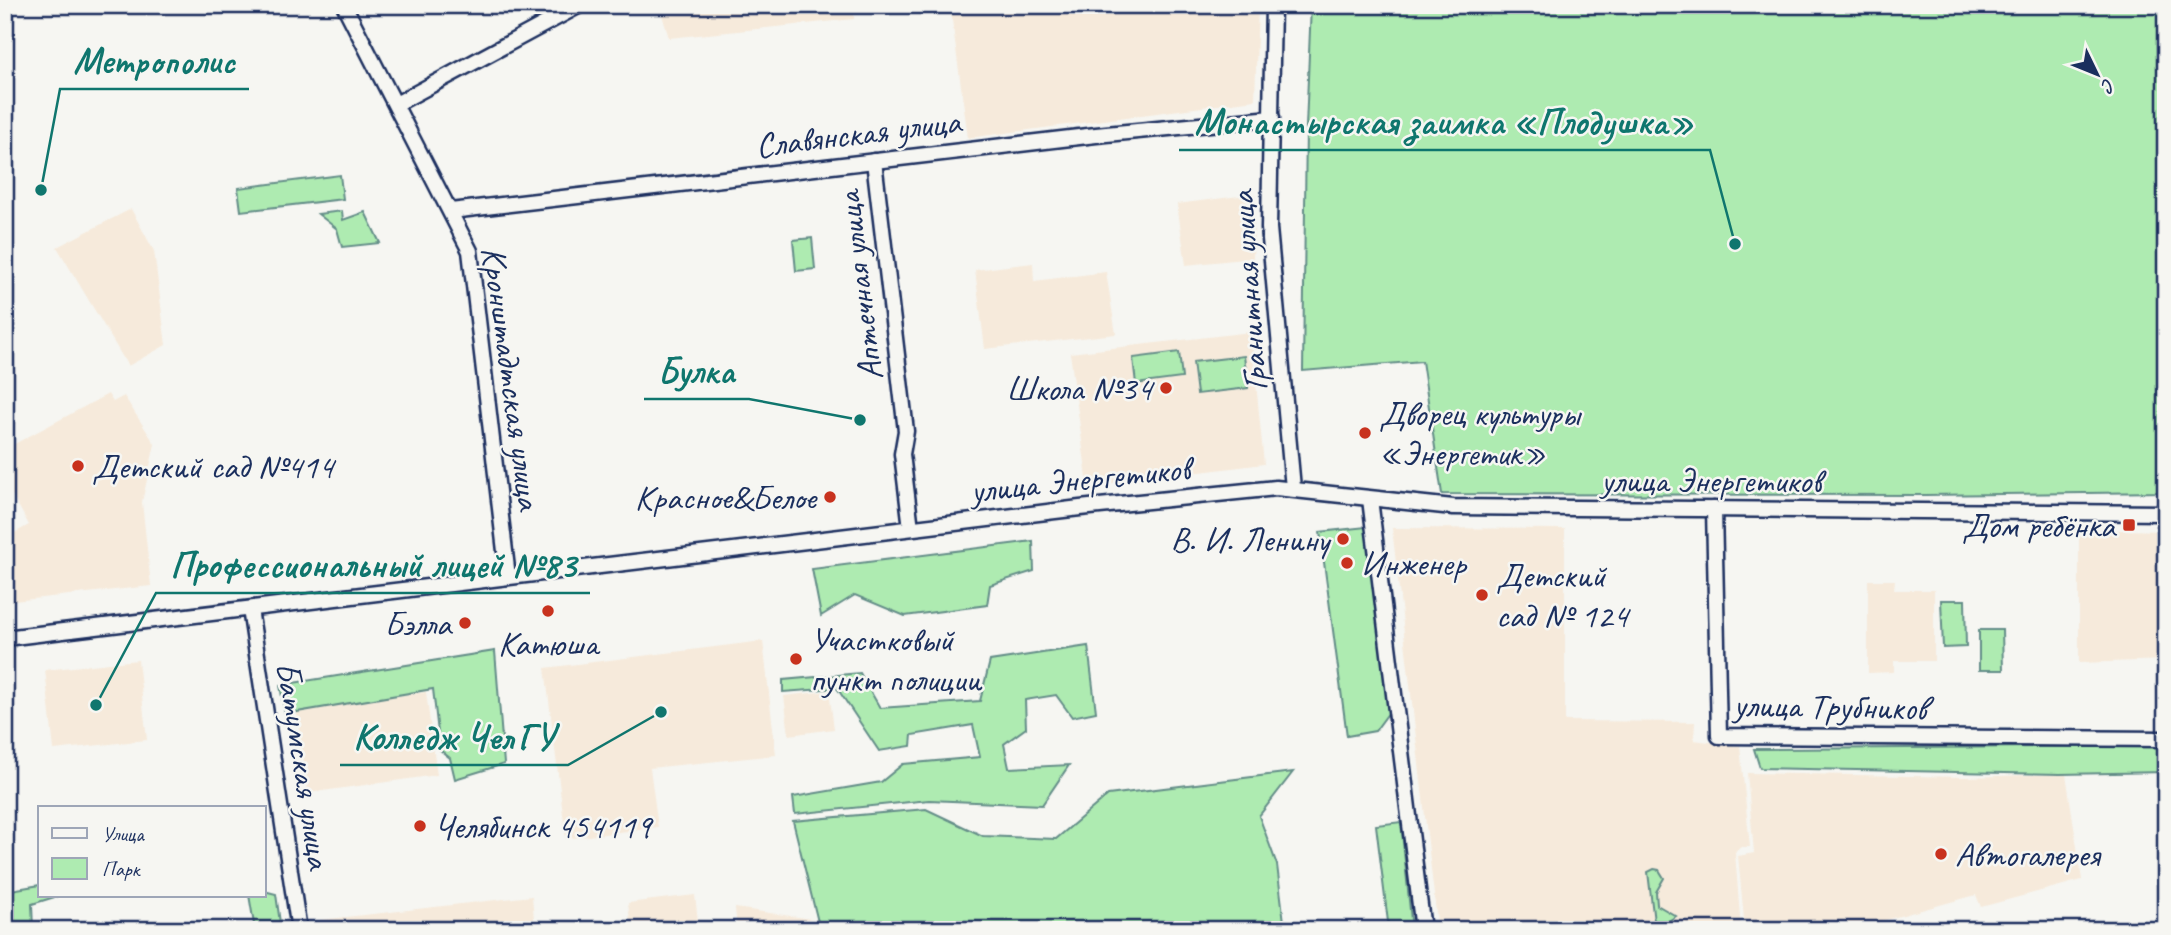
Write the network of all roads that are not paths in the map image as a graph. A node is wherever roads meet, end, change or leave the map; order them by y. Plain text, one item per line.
1 (344, 5) edge
2 (580, 5) edge
3 (1273, 5) edge
4 (396, 104) junction
5 (1272, 118) junction
6 (874, 161) junction
7 (451, 211) junction
8 (1293, 488) junction
9 (1370, 499) junction
10 (1714, 509) junction
11 (2166, 513) edge
12 (911, 528) junction
13 (508, 577) junction
14 (250, 609) junction
15 (5, 638) edge
16 (2166, 738) edge
17 (299, 930) edge
18 (1423, 930) edge

1 - 4 street, Кронштадтская улица
2 - 4 street
3 - 5 street, Гранитная улица
4 - 7 street, Кронштадтская улица
5 - 6 street, Славянская улица
5 - 8 street, Гранитная улица
6 - 7 street, Славянская улица
6 - 12 street, Аптечная улица
7 - 13 street, Кронштадтская улица
8 - 9 street, улица Энергетиков
8 - 12 street, улица Энергетиков
9 - 10 street, улица Энергетиков
9 - 18 street
10 - 11 street, улица Энергетиков
10 - 16 street, улица Трубников
12 - 13 street, улица Энергетиков
13 - 14 street, улица Энергетиков
14 - 15 street, улица Энергетиков
14 - 17 street, Батумская улица

